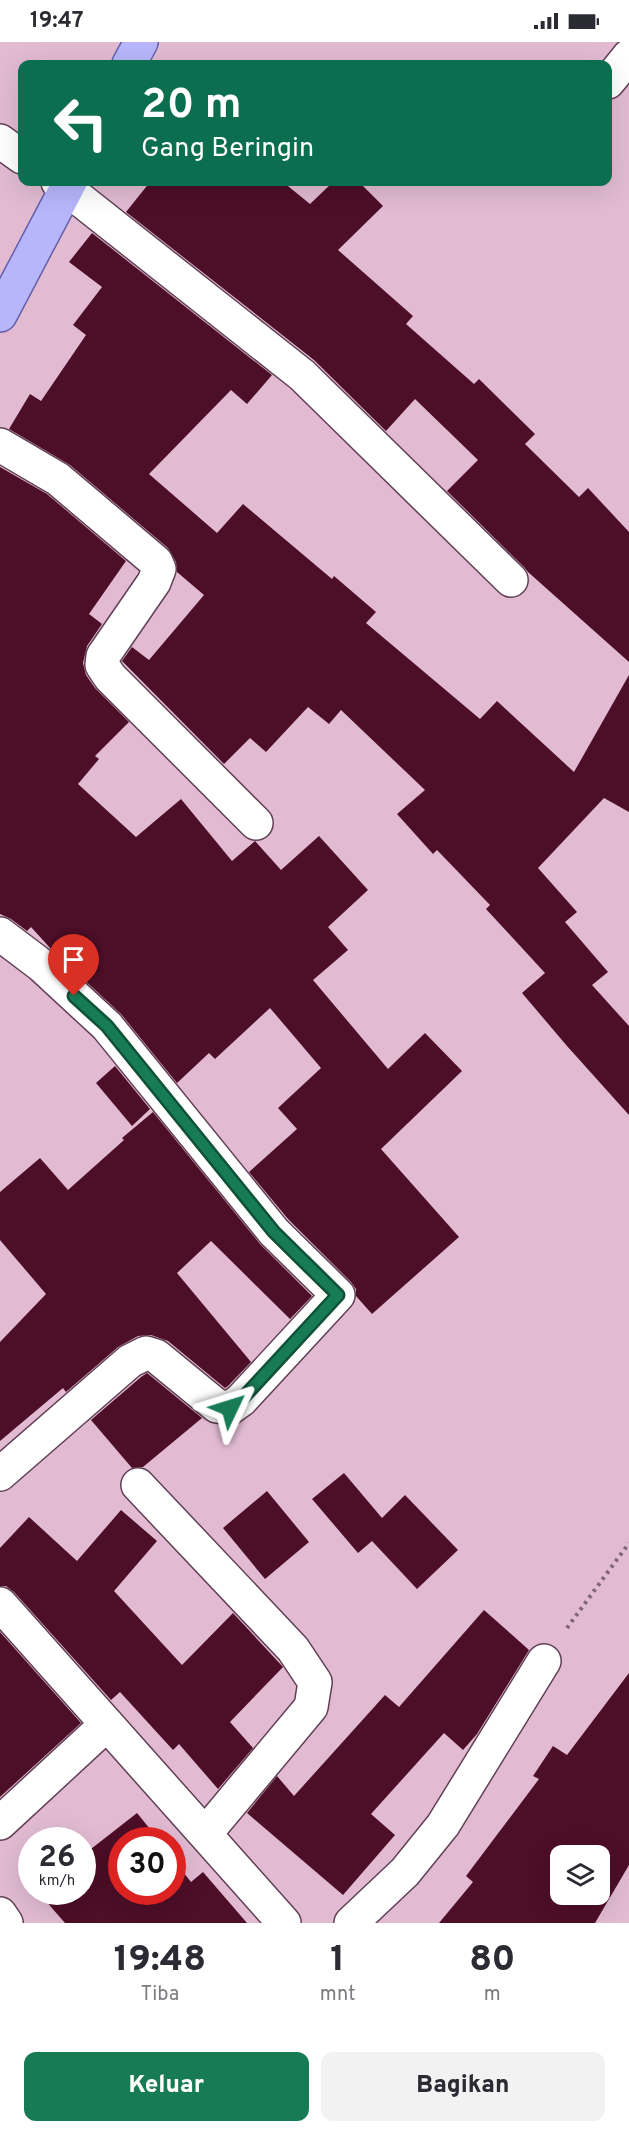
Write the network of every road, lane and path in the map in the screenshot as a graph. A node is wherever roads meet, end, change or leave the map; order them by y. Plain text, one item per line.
1 (141, 42) edge
2 (629, 56) edge
3 (131, 60) edge
4 (612, 77) edge
5 (0, 141) edge
6 (18, 154) edge
7 (64, 186) edge
8 (67, 186) edge
9 (0, 315) edge
10 (0, 445) edge
11 (511, 580) dead end
12 (256, 823) dead end
13 (0, 934) edge
14 (0, 1474) edge
15 (138, 1485) dead end
16 (629, 1543) edge
17 (0, 1604) edge
18 (544, 1661) joint
19 (107, 1724) junction
20 (0, 1823) edge
21 (205, 1834) junction
22 (0, 1914) edge
23 (6, 1923) edge
24 (284, 1923) edge
25 (351, 1923) edge

1 - 3 main road
2 - 4 street
5 - 6 street
7 - 9 main road
8 - 11 street
10 - 12 street
13 - 14 street
15 - 21 street
16 - 18 path
17 - 19 street
18 - 25 street
19 - 20 street
19 - 21 street
21 - 24 street
22 - 23 street

